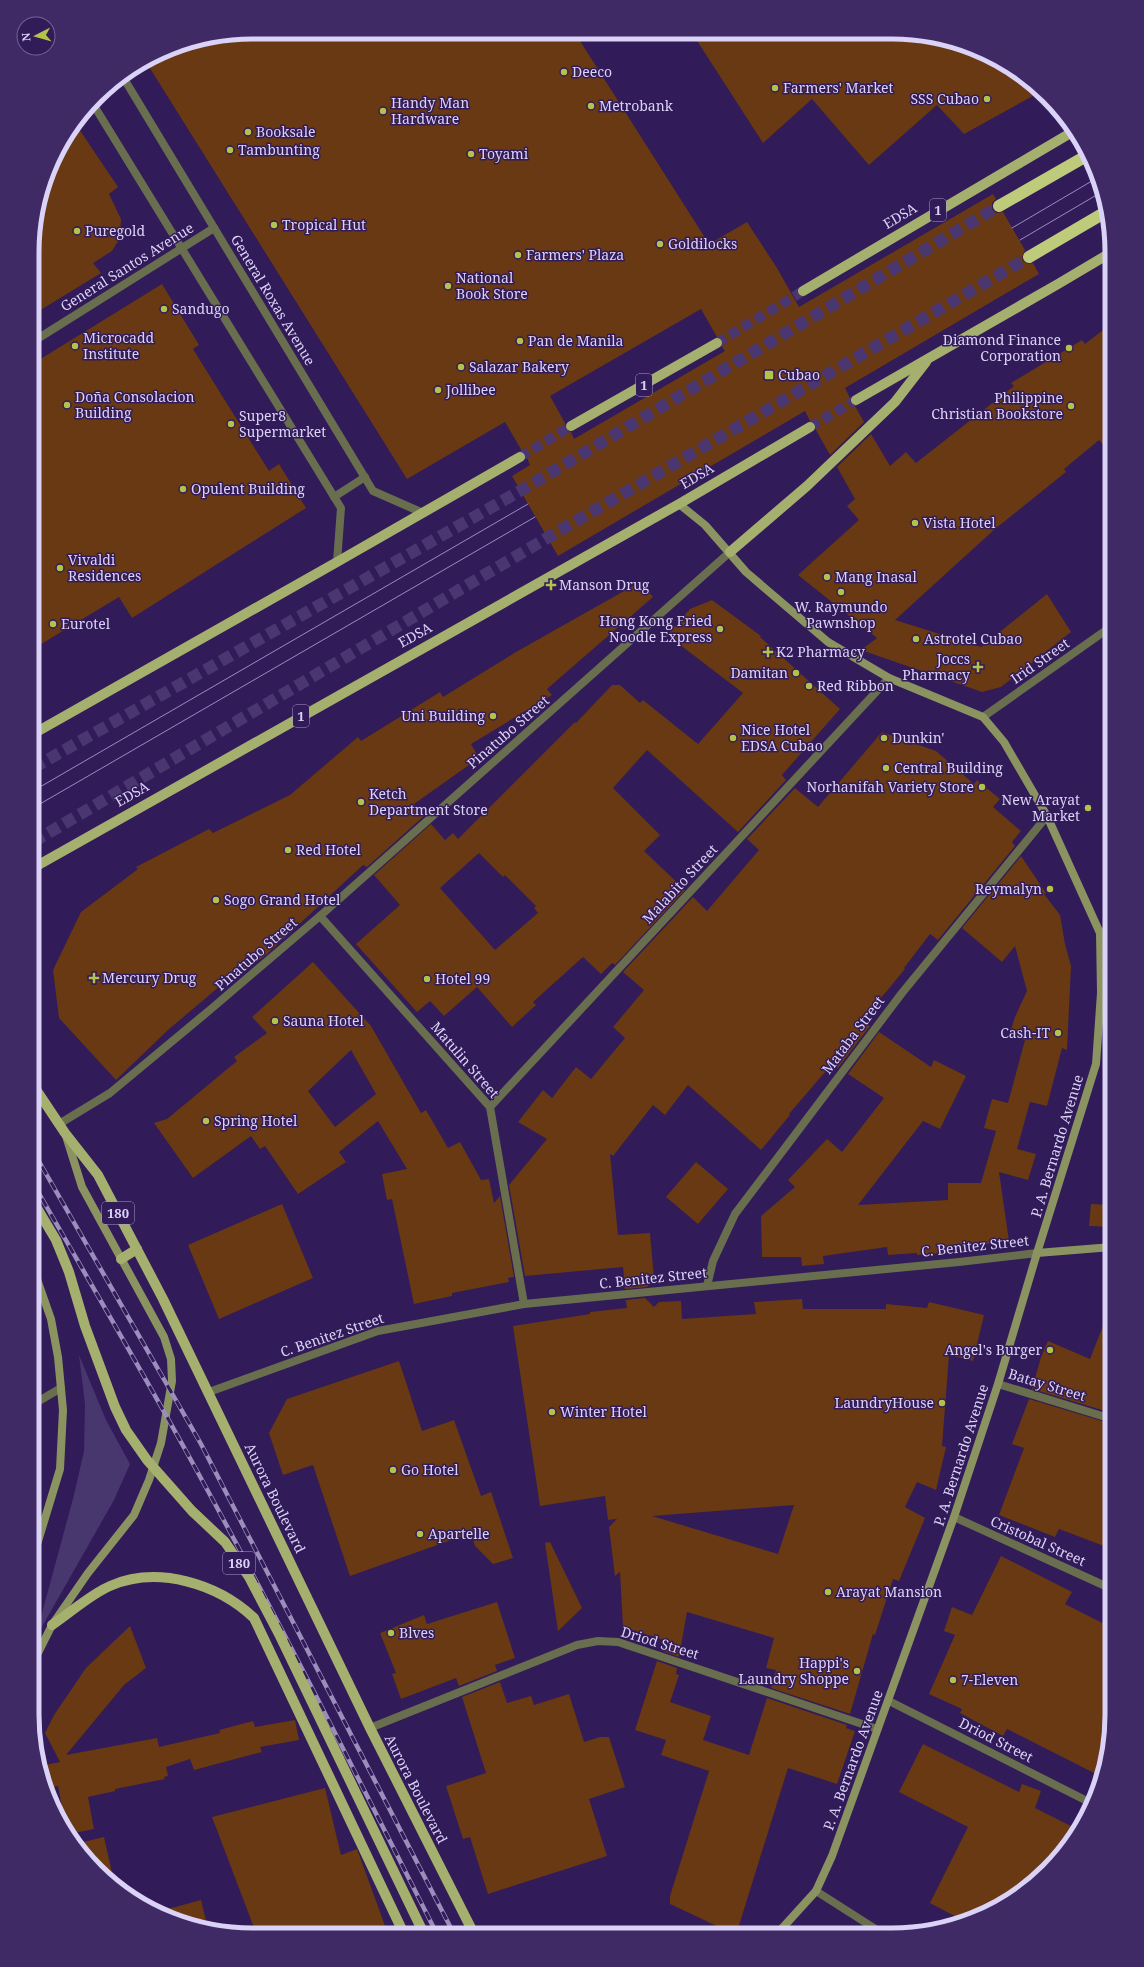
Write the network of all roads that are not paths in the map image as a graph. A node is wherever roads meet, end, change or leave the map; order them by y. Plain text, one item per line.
1 (125, 81) edge
2 (95, 108) edge
3 (1069, 134) edge
4 (1083, 158) edge
5 (999, 206) tunnel mouth
6 (1102, 214) edge
7 (214, 228) junction
8 (181, 250) junction
9 (1105, 256) edge
10 (1030, 257) tunnel mouth
11 (803, 291) tunnel mouth
12 (39, 338) edge
13 (717, 343) tunnel mouth
14 (928, 359) junction
15 (856, 400) tunnel mouth
16 (571, 426) tunnel mouth
17 (810, 427) tunnel mouth
18 (520, 457) tunnel mouth
19 (366, 477) junction
20 (334, 497) junction
21 (679, 504) junction
22 (422, 514) junction
23 (730, 552) junction
24 (337, 562) junction
25 (1105, 631) edge
26 (889, 678) junction
27 (983, 716) junction
28 (39, 731) edge
29 (1047, 816) junction
30 (39, 864) edge
31 (320, 916) junction
32 (1105, 931) edge
33 (1100, 933) junction
34 (39, 1094) edge
35 (490, 1107) junction
36 (59, 1124) junction
37 (65, 1133) junction
38 (39, 1211) edge
39 (1105, 1247) edge
40 (137, 1249) junction
41 (1037, 1252) junction
42 (121, 1259) junction
43 (39, 1285) edge
44 (707, 1286) junction
45 (524, 1304) junction
46 (998, 1384) junction
47 (61, 1388) junction
48 (209, 1392) junction
49 (39, 1401) edge
50 (1105, 1417) edge
51 (954, 1518) junction
52 (39, 1538) edge
53 (1105, 1586) edge
54 (52, 1625) junction
55 (39, 1651) edge
56 (889, 1701) junction
57 (370, 1728) junction
58 (877, 1729) junction
59 (1087, 1801) edge
60 (816, 1891) junction
61 (401, 1928) edge
62 (421, 1928) edge
63 (471, 1928) edge
64 (782, 1928) edge
65 (874, 1928) edge

1 - 7 street, General Roxas Avenue
2 - 8 street
3 - 11 main road, EDSA / 1
4 - 5 highway
6 - 10 highway
7 - 8 street, General Santos Avenue
7 - 19 street, General Roxas Avenue
8 - 12 street, General Santos Avenue
8 - 20 street
9 - 14 main road
13 - 16 main road, 1
14 - 15 main road
14 - 23 main road
17 - 21 main road, EDSA / 1
18 - 22 main road
19 - 20 street
19 - 22 street, General Roxas Avenue
20 - 24 street
21 - 23 street, P. A. Bernardo Avenue
21 - 30 main road, EDSA / 1
22 - 24 main road
23 - 26 street, P. A. Bernardo Avenue
23 - 31 street, Pinatubo Street
24 - 28 main road
25 - 27 street, Irid Street
26 - 27 street, P. A. Bernardo Avenue
26 - 35 street, Malabito Street
27 - 29 street, P. A. Bernardo Avenue
29 - 33 street, P. A. Bernardo Avenue
29 - 44 street, Mataba Street
31 - 35 street, Matulin Street
31 - 36 street, Pinatubo Street
32 - 33 street
33 - 41 street, P. A. Bernardo Avenue
34 - 36 main road, Aurora Boulevard / 180
35 - 45 street, Matulin Street
36 - 37 main road, Aurora Boulevard / 180
37 - 40 main road, Aurora Boulevard / 180
37 - 42 street
38 - 62 main road, 180, bridge
39 - 41 street, C. Benitez Street
40 - 42 main road
40 - 48 main road, Aurora Boulevard / 180
41 - 44 street, C. Benitez Street
41 - 46 street, P. A. Bernardo Avenue
42 - 54 street
43 - 47 street
44 - 45 street, C. Benitez Street
45 - 48 street, C. Benitez Street
46 - 50 street, Batay Street
46 - 51 street, P. A. Bernardo Avenue
47 - 49 street
47 - 52 street
48 - 57 main road, Aurora Boulevard / 180
51 - 53 street, Cristobal Street
51 - 56 street, P. A. Bernardo Avenue
54 - 55 street
54 - 61 main road
56 - 58 street, P. A. Bernardo Avenue
56 - 59 street, Driod Street
57 - 58 street, Driod Street
57 - 63 main road, Aurora Boulevard / 180
58 - 60 street, P. A. Bernardo Avenue
60 - 64 street, P. A. Bernardo Avenue
60 - 65 street

